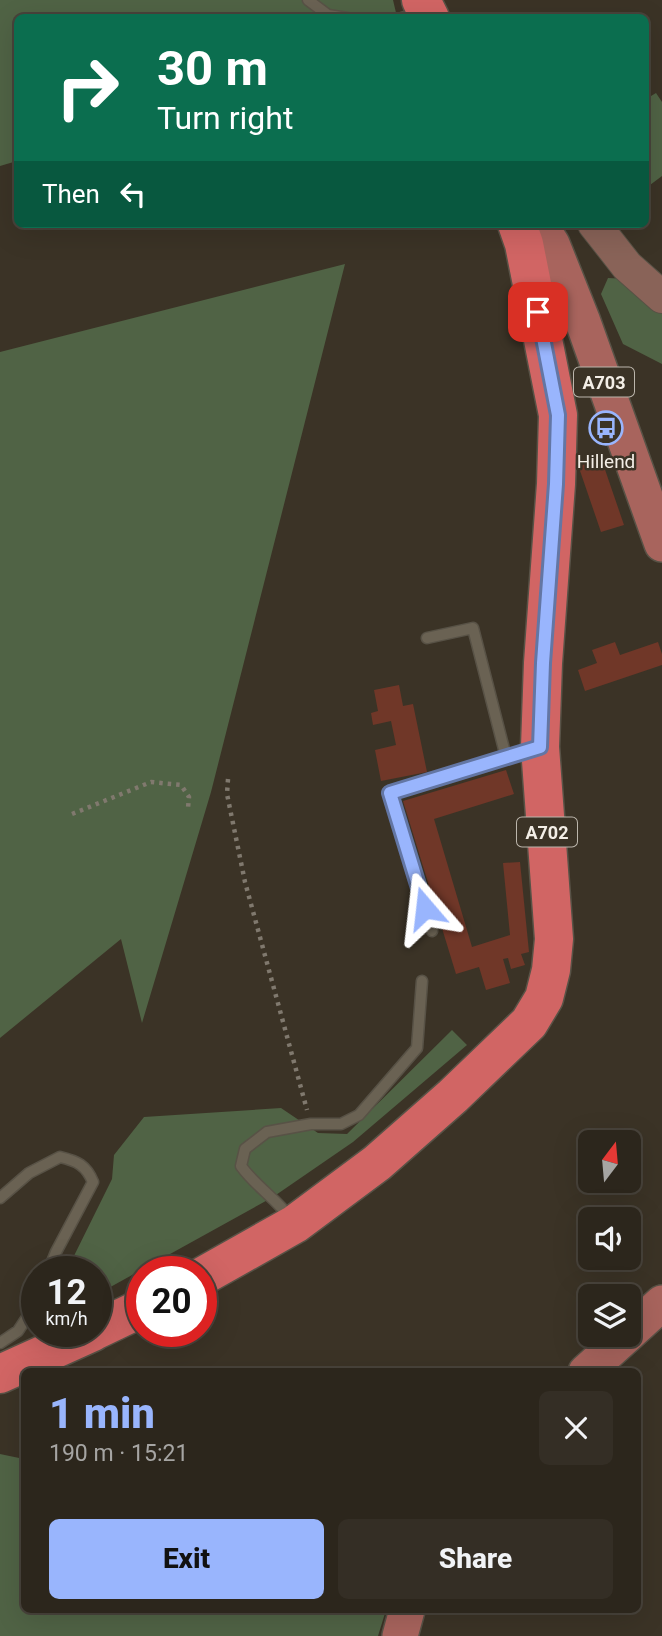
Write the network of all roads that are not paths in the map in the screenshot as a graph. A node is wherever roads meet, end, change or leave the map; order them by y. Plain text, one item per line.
1 (308, 0) edge
2 (327, 14) edge
3 (518, 228) edge
4 (542, 228) edge
5 (597, 228) edge
6 (662, 298) edge
7 (662, 544) edge
8 (427, 638) dead end
9 (523, 752) junction
10 (432, 931) dead end
11 (422, 981) dead end
12 (0, 1198) edge
13 (295, 1224) junction
14 (54, 1256) edge
15 (217, 1268) edge
16 (662, 1303) edge
17 (641, 1322) edge
18 (21, 1326) edge
19 (0, 1343) edge
20 (60, 1347) edge
21 (613, 1347) edge
22 (590, 1368) edge
23 (0, 1374) edge
24 (406, 1613) edge
25 (400, 1636) edge

1 - 2 lane
3 - 9 highway, A702
4 - 7 main road, A703
5 - 6 street
8 - 9 lane
9 - 10 lane
9 - 13 highway, A702
11 - 13 lane
12 - 14 lane
13 - 15 highway, A702
16 - 17 main road
18 - 19 lane
20 - 23 highway
21 - 22 main road
24 - 25 main road

